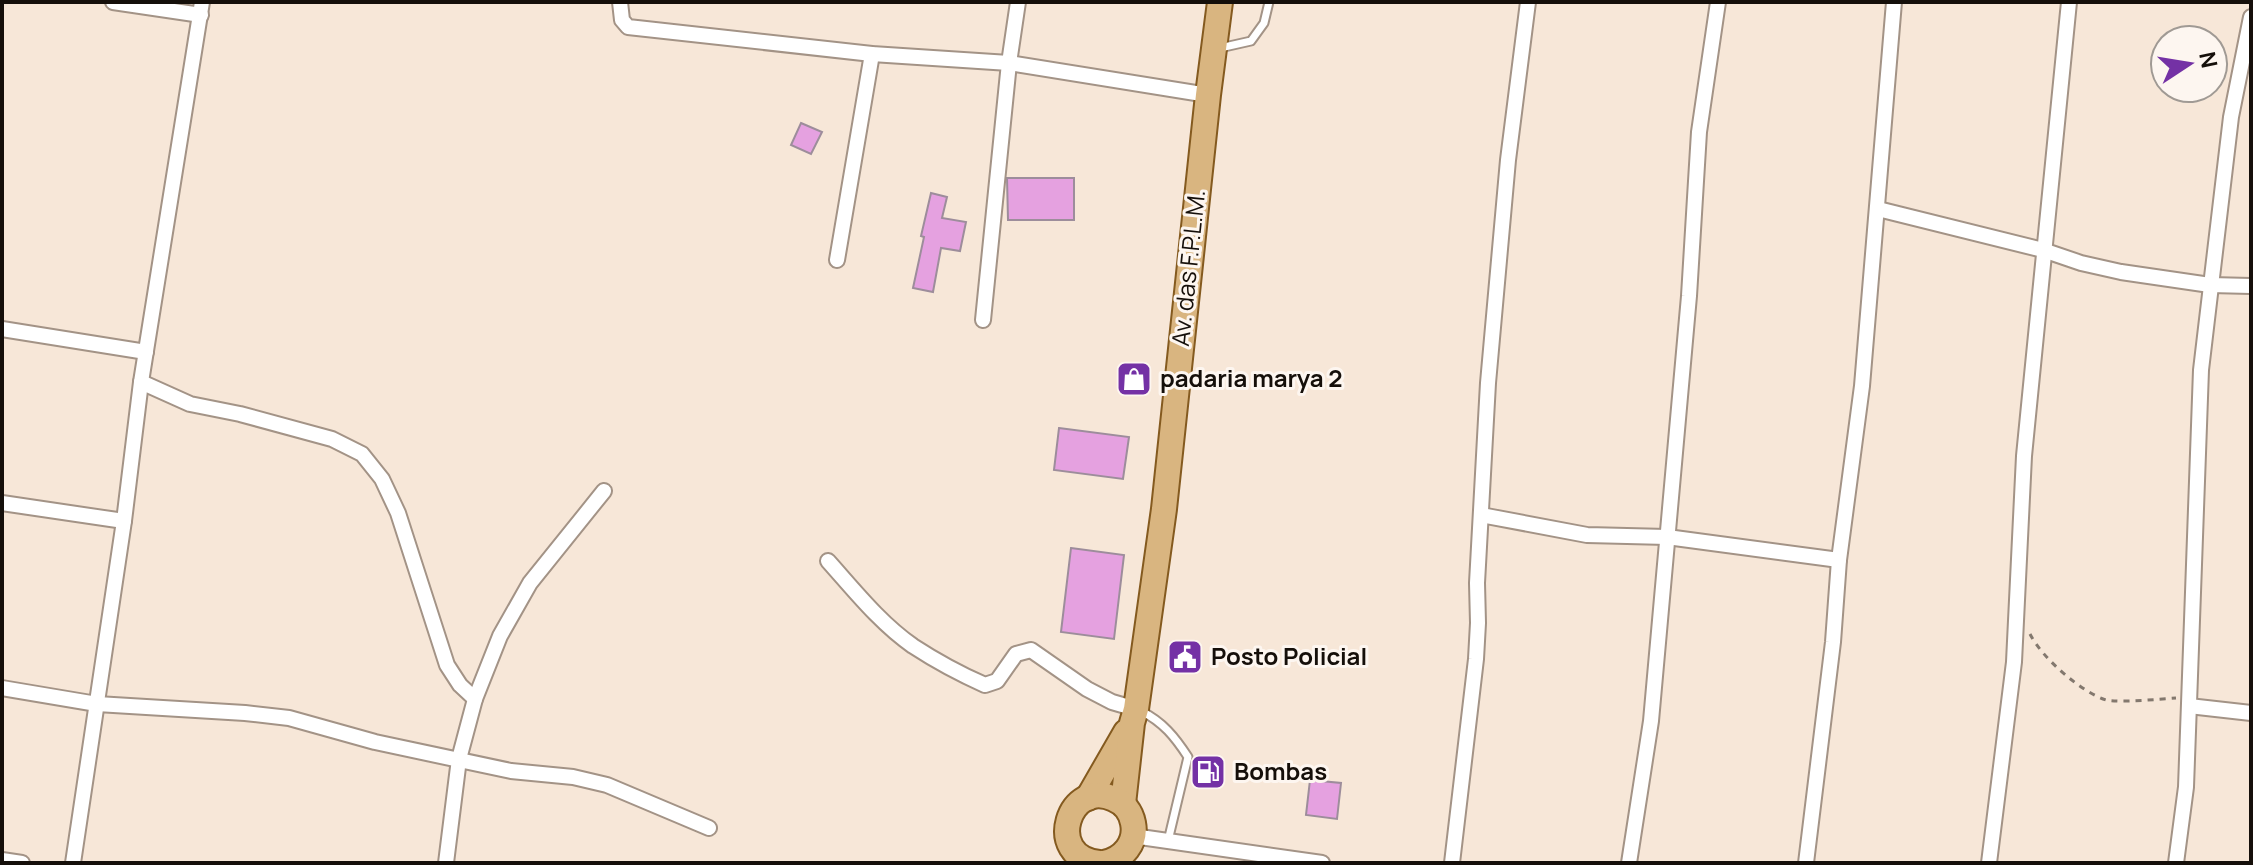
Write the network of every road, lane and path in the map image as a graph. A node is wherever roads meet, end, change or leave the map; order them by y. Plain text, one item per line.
1 (113, 2) edge
2 (620, 2) edge
3 (1018, 2) edge
4 (1220, 2) edge
5 (1269, 2) edge
6 (1528, 2) edge
7 (1718, 2) edge
8 (1894, 2) edge
9 (2069, 2) edge
10 (201, 8) edge
11 (2251, 17) edge
12 (1214, 49) junction
13 (872, 54) junction
14 (1009, 63) junction
15 (1208, 95) junction
16 (1878, 209) junction
17 (2043, 250) junction
18 (837, 260) dead end
19 (2210, 285) junction
20 (2251, 286) edge
21 (983, 320) dead end
22 (2, 329) edge
23 (146, 352) junction
24 (141, 382) junction
25 (604, 491) dead end
26 (2, 503) edge
27 (1481, 515) junction
28 (124, 521) junction
29 (1667, 537) junction
30 (1839, 560) junction
31 (828, 561) dead end
32 (2017, 606) junction
33 (2, 688) edge
34 (475, 699) junction
35 (2190, 702) junction
36 (97, 704) junction
37 (2251, 713) edge
38 (1134, 716) junction
39 (459, 759) junction
40 (1088, 798) junction
41 (1123, 804) junction
42 (709, 828) dead end
43 (1133, 836) junction
44 (1168, 841) junction
45 (2, 860) edge
46 (1088, 861) edge
47 (22, 863) edge
48 (73, 863) edge
49 (446, 863) edge
50 (1322, 863) edge
51 (1452, 863) edge
52 (1629, 863) edge
53 (1806, 863) edge
54 (1989, 863) edge
55 (2176, 863) edge

1 - 10 street
2 - 13 street
3 - 14 street
4 - 12 main road, Av. das F.P.L.M.
5 - 12 lane
6 - 27 street
7 - 29 street
8 - 16 street
9 - 17 street
10 - 23 street
11 - 19 street
12 - 15 main road, Av. das F.P.L.M.
13 - 14 street
13 - 18 street
14 - 15 street
14 - 21 street
15 - 38 main road, Av. das F.P.L.M.
16 - 17 street
16 - 30 street
17 - 19 street
17 - 32 street
19 - 20 street
19 - 35 street
22 - 23 street
23 - 24 street
24 - 28 street
24 - 34 street
25 - 34 street
26 - 28 street
27 - 29 street
27 - 51 street
28 - 36 street
29 - 30 street
29 - 52 street
30 - 53 street
31 - 38 street
32 - 35 path
32 - 54 street
33 - 36 street
34 - 39 street
35 - 37 street
35 - 55 street
36 - 39 street
36 - 48 street
38 - 40 main road, Av. das F.P.L.M.
38 - 41 main road, Av. das F.P.L.M.
38 - 44 lane
39 - 42 street
39 - 49 street
40 - 41 main road
40 - 46 main road
41 - 43 main road
43 - 44 street
43 - 46 main road
44 - 50 street
45 - 47 street

